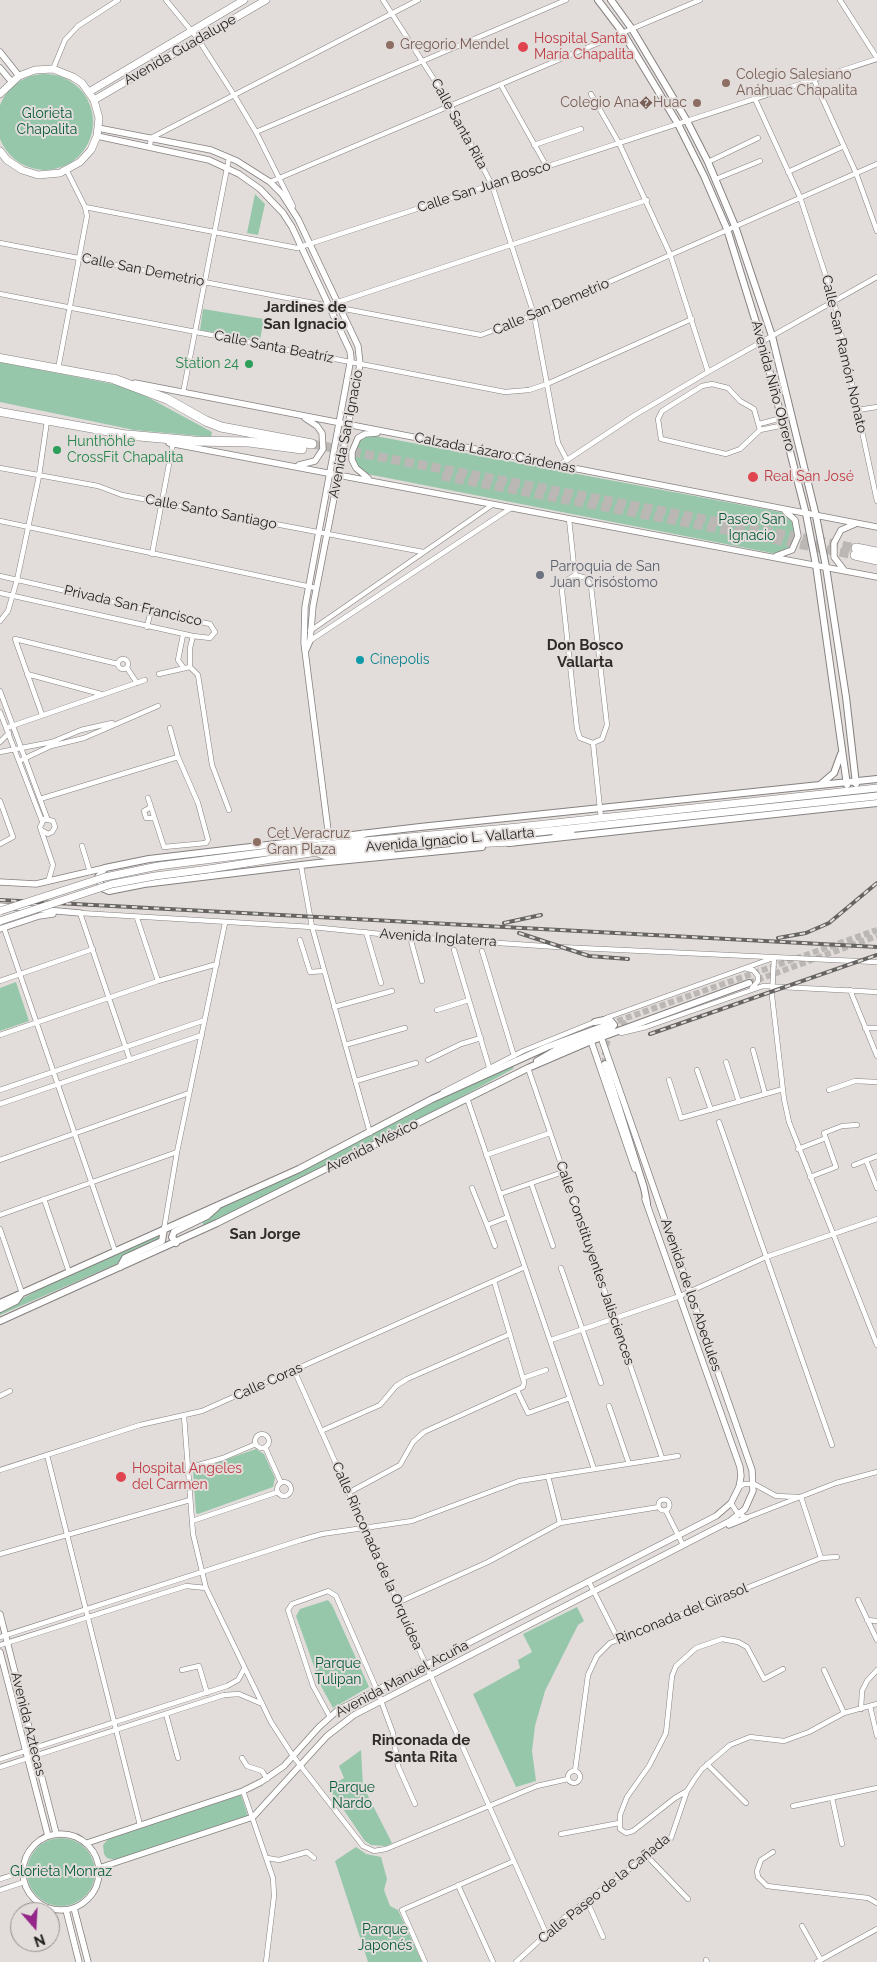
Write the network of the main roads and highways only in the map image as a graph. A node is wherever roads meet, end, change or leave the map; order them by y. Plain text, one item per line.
1 (244, 0) edge
2 (266, 0) edge
3 (598, 0) edge
4 (611, 0) edge
5 (89, 92) junction
6 (0, 94) edge
7 (94, 100) junction
8 (0, 151) edge
9 (0, 358) edge
10 (114, 379) joint
11 (0, 412) edge
12 (128, 435) joint
13 (877, 552) edge
14 (877, 560) edge
15 (842, 750) junction
16 (877, 779) edge
17 (856, 782) junction
18 (847, 783) junction
19 (818, 786) junction
20 (877, 788) edge
21 (877, 796) edge
22 (858, 798) junction
23 (849, 799) junction
24 (877, 803) edge
25 (578, 828) junction
26 (363, 834) joint
27 (555, 837) junction
28 (330, 841) junction
29 (512, 842) junction
30 (434, 846) tunnel mouth
31 (317, 852) junction
32 (391, 852) tunnel mouth
33 (0, 911) edge
34 (0, 922) edge
35 (749, 987) tunnel mouth
36 (595, 1022) road end
37 (607, 1025) tunnel mouth
38 (604, 1062) tunnel mouth
39 (528, 1068) junction
40 (222, 1203) junction
41 (647, 1203) road end
42 (164, 1229) junction
43 (176, 1243) junction
44 (120, 1267) junction
45 (22, 1293) junction
46 (0, 1303) edge
47 (0, 1309) edge
48 (0, 1321) edge

1 - 5 main road, Avenida Guadalupe
2 - 7 main road, Avenida Guadalupe
3 - 15 main road, Avenida Niño Obrero
4 - 17 main road, Avenida Niño Obrero
5 - 6 main road
5 - 7 main road
7 - 8 main road
9 - 10 highway, Calzada Lázaro Cárdenas
10 - 12 highway, Calzada Lázaro Cárdenas
11 - 12 highway, Calzada Lázaro Cárdenas
13 - 14 highway
15 - 18 main road, Avenida Niño Obrero
15 - 19 main road
16 - 17 main road, Avenida Ignacio L. Vallarta
17 - 18 main road, Avenida Ignacio L. Vallarta
17 - 22 main road, Avenida Niño Obrero
18 - 19 main road, Avenida Ignacio L. Vallarta
18 - 23 main road, Avenida Niño Obrero
19 - 26 main road, Avenida Ignacio L. Vallarta
20 - 22 main road, Avenida Ignacio L. Vallarta
21 - 22 main road, Avenida Ignacio L. Vallarta
22 - 23 main road, Avenida Ignacio L. Vallarta
22 - 23 main road, Avenida Ignacio L. Vallarta
22 - 24 main road, Avenida Ignacio L. Vallarta
23 - 25 main road, Avenida Ignacio L. Vallarta
23 - 27 main road, Avenida Ignacio L. Vallarta
23 - 28 main road, Avenida Ignacio L. Vallarta
25 - 27 main road
25 - 31 main road, Avenida Ignacio L. Vallarta
26 - 28 main road
27 - 29 main road, Avenida Ignacio L. Vallarta
28 - 29 main road, Avenida Ignacio L. Vallarta
28 - 33 main road, Avenida Ignacio L. Vallarta, bridge
29 - 30 main road
31 - 32 main road
31 - 34 main road, Avenida Ignacio L. Vallarta, bridge
35 - 39 main road, Avenida México
36 - 39 main road
37 - 40 main road, Avenida México
38 - 41 main road
39 - 43 main road, Avenida México
40 - 42 main road, Avenida México
40 - 43 main road
42 - 44 main road
42 - 45 main road, Avenida México
43 - 44 main road, Avenida México
44 - 48 main road, Avenida México
45 - 46 main road, Avenida México
45 - 47 main road

